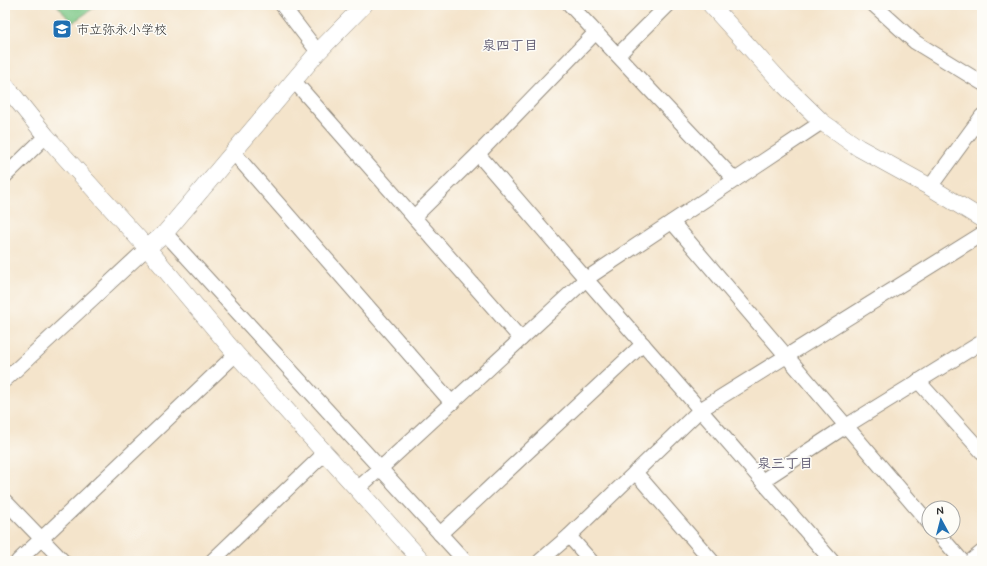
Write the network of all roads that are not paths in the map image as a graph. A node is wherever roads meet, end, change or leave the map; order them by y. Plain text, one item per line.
1 (282, 5) edge
2 (364, 5) edge
3 (570, 5) edge
4 (668, 5) edge
5 (874, 5) edge
6 (715, 6) edge
7 (596, 33) junction
8 (318, 52) junction
9 (618, 55) junction
10 (294, 81) junction
11 (982, 83) edge
12 (5, 85) edge
13 (982, 116) edge
14 (822, 122) junction
15 (46, 136) junction
16 (233, 152) junction
17 (478, 154) junction
18 (5, 176) edge
19 (735, 180) junction
20 (930, 187) junction
21 (414, 217) junction
22 (982, 219) edge
23 (672, 222) junction
24 (165, 232) junction
25 (982, 234) edge
26 (146, 248) junction
27 (586, 279) junction
28 (521, 339) junction
29 (982, 342) edge
30 (642, 344) junction
31 (236, 354) junction
32 (786, 355) junction
33 (5, 380) edge
34 (918, 382) junction
35 (452, 403) junction
36 (700, 410) junction
37 (846, 426) junction
38 (981, 450) edge
39 (325, 453) junction
40 (381, 468) junction
41 (635, 472) junction
42 (762, 481) junction
43 (357, 489) junction
44 (5, 501) edge
45 (921, 514) edge
46 (440, 534) junction
47 (569, 536) junction
48 (42, 539) junction
49 (944, 540) edge
50 (982, 552) edge
51 (18, 561) edge
52 (63, 561) edge
53 (212, 561) edge
54 (422, 561) edge
55 (465, 561) edge
56 (540, 561) edge
57 (591, 561) edge
58 (712, 561) edge
59 (832, 561) edge
60 (962, 561) edge
61 (971, 561) edge

1 - 8 street
2 - 8 street
3 - 7 street
4 - 9 street
5 - 11 street
6 - 14 street
7 - 9 street
7 - 17 street
8 - 10 street
9 - 19 street
10 - 16 street
10 - 21 street
12 - 15 street
13 - 20 street
14 - 19 street
14 - 20 street
15 - 18 street
15 - 26 street
16 - 24 street
16 - 35 street
17 - 21 street
17 - 27 street
19 - 23 street
20 - 22 street
21 - 28 street
23 - 27 street
23 - 32 street
24 - 26 street
24 - 40 street
25 - 32 street
26 - 31 street
26 - 33 street
27 - 28 street
27 - 30 street
28 - 35 street
29 - 34 street
30 - 36 street
30 - 46 street
31 - 39 street
31 - 48 street
32 - 36 street
32 - 37 street
34 - 37 street
34 - 38 street
35 - 40 street
36 - 41 street
36 - 42 street
37 - 42 street
37 - 45 street
39 - 43 street
39 - 53 street
40 - 43 street
40 - 46 street
41 - 47 street
41 - 58 street
42 - 59 street
43 - 54 street
44 - 48 street
46 - 55 street
47 - 56 street
47 - 57 street
48 - 51 street
48 - 52 street
49 - 60 street
50 - 61 street

